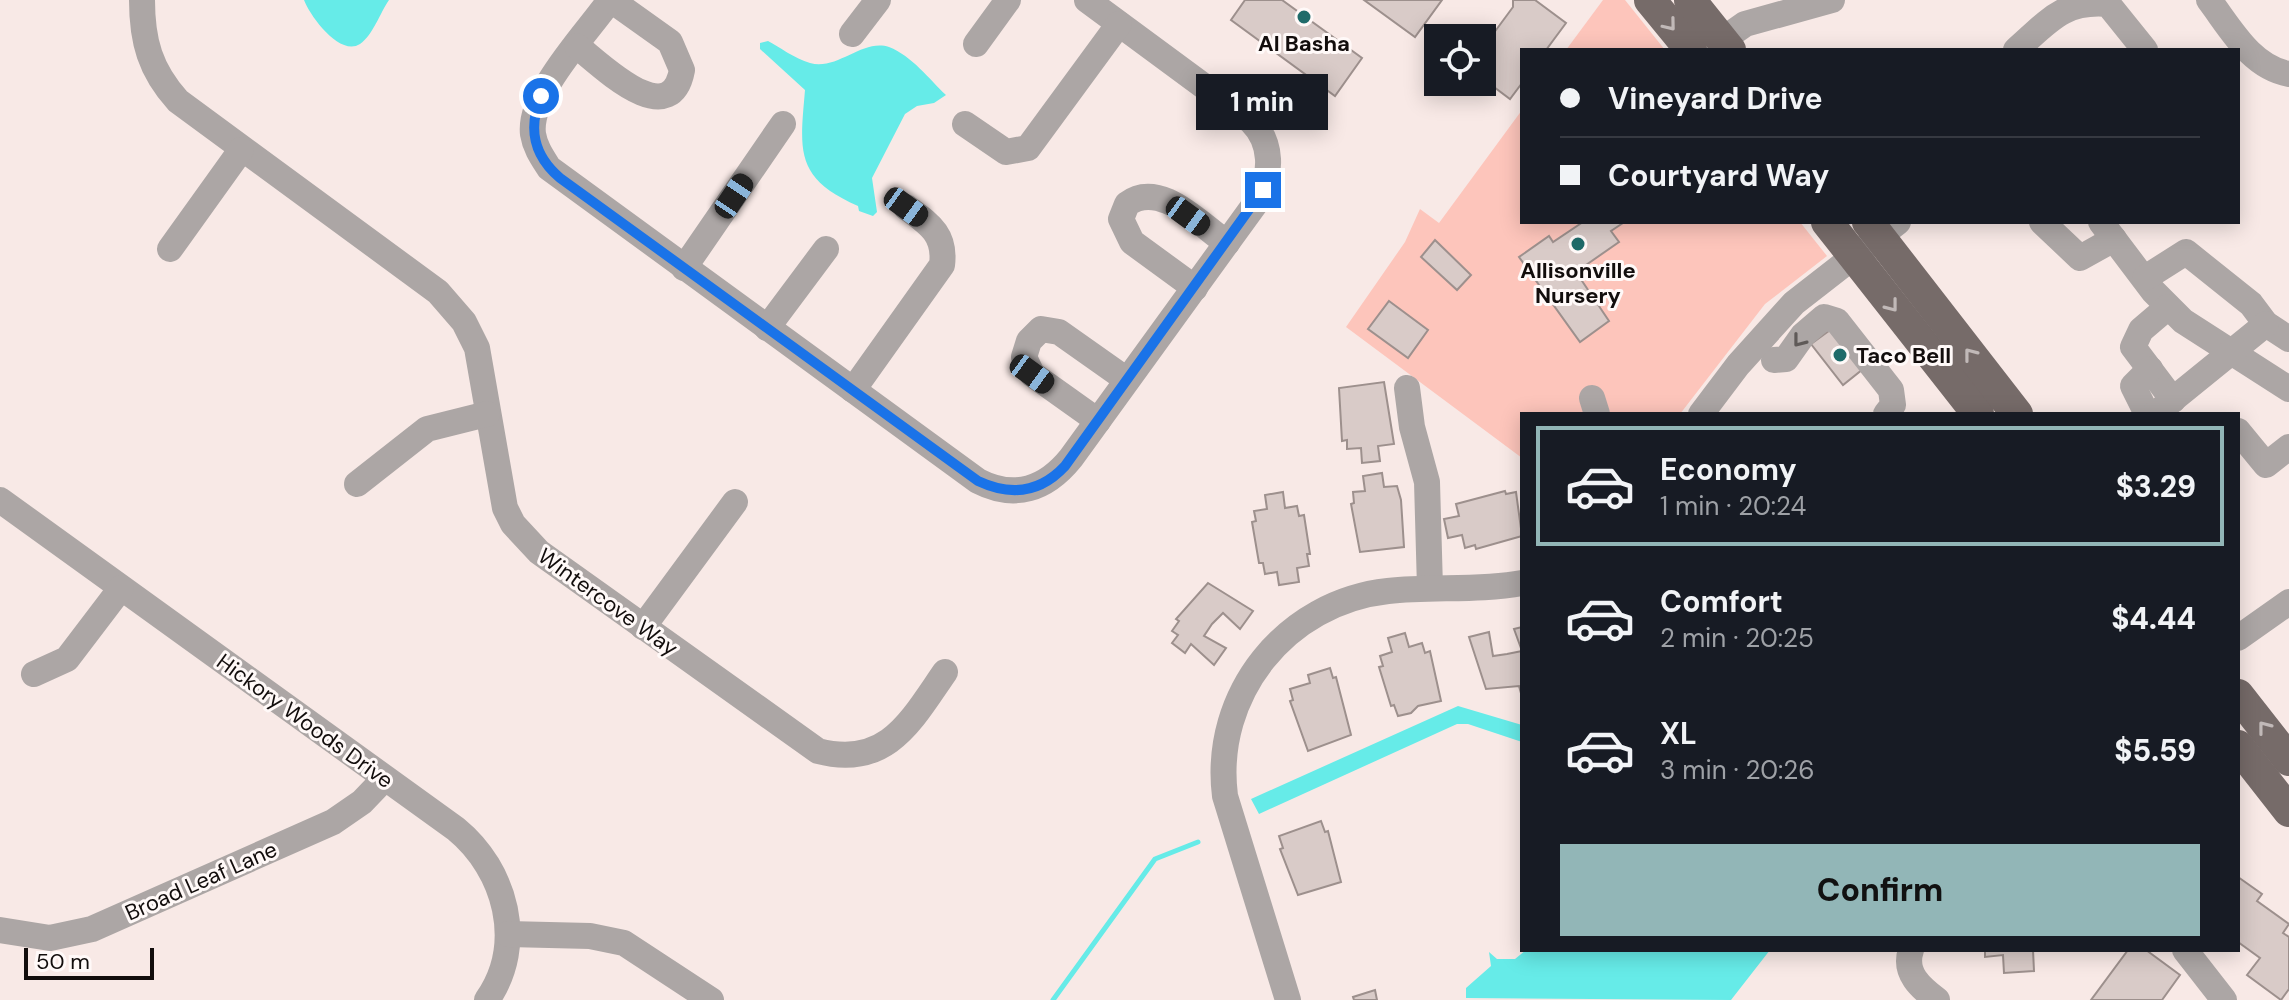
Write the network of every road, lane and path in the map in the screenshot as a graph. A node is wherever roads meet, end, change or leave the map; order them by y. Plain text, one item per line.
1 (142, 0) edge
2 (611, 0) edge
3 (878, 0) edge
4 (1008, 0) edge
5 (1087, 0) edge
6 (1650, 0) edge
7 (1690, 0) edge
8 (1832, 0) edge
9 (2209, 0) edge
10 (1119, 24) junction
11 (852, 34) dead end
12 (976, 44) dead end
13 (577, 46) junction
14 (1720, 47) edge
15 (1689, 48) edge
16 (2018, 48) edge
17 (2143, 48) edge
18 (2283, 73) edge
19 (783, 124) dead end
20 (965, 124) dead end
21 (241, 150) junction
22 (906, 207) dead end
23 (1833, 224) edge
24 (2044, 224) edge
25 (2107, 230) edge
26 (1873, 237) edge
27 (1227, 243) junction
28 (170, 249) dead end
29 (826, 249) dead end
30 (684, 268) junction
31 (2145, 278) junction
32 (1195, 288) junction
33 (2168, 307) junction
34 (2266, 324) junction
35 (767, 328) junction
36 (2289, 339) edge
37 (2232, 353) junction
38 (1774, 360) dead end
39 (1127, 380) junction
40 (1407, 388) dead end
41 (2289, 389) edge
42 (853, 390) junction
43 (2159, 411) edge
44 (1703, 412) edge
45 (1888, 412) edge
46 (1977, 412) edge
47 (2015, 412) edge
48 (487, 414) junction
49 (1098, 421) junction
50 (2240, 433) edge
51 (2289, 447) edge
52 (357, 484) dead end
53 (0, 500) edge
54 (735, 502) dead end
55 (1520, 583) edge
56 (121, 588) junction
57 (1430, 588) junction
58 (2289, 602) edge
59 (643, 627) junction
60 (2240, 637) edge
61 (945, 672) dead end
62 (34, 674) dead end
63 (2240, 698) edge
64 (2240, 749) edge
65 (2289, 760) edge
66 (384, 779) junction
67 (2289, 811) edge
68 (0, 930) edge
69 (508, 934) junction
70 (1911, 952) edge
71 (2187, 952) edge
72 (487, 1000) edge
73 (711, 1000) edge
74 (1288, 1000) edge
75 (1937, 1000) edge
76 (2224, 1000) edge

1 - 21 street, Wintercove Way
2 - 13 street
2 - 13 street
3 - 11 street
4 - 12 street
5 - 10 street
6 -> 15 main road
7 - 14 main road
8 - 14 street
9 - 18 street
10 - 20 street
10 - 27 street
13 - 30 street
16 - 17 street
19 - 30 street
21 - 28 street
21 - 48 street, Wintercove Way
22 - 42 street
23 - 26 main road
24 - 25 street
25 - 31 street
26 - 44 street
26 -> 46 main road
47 -> 26 main road
27 - 32 street
27 - 32 street
29 - 35 street
30 - 35 street
31 - 33 street
31 - 34 street
32 - 39 street
33 - 37 street
33 - 43 street
34 - 36 street
34 - 37 street
35 - 42 street
37 - 41 street
37 - 43 street
45 -> 38 street
39 - 49 street
39 - 49 street
40 - 57 street
42 - 49 street
48 - 52 street
48 - 59 street, Wintercove Way
50 - 51 street
53 - 56 street, Hickory Woods Drive
54 - 59 street
55 - 57 street
56 - 62 street
56 - 66 street, Hickory Woods Drive
57 - 74 street
58 - 60 street
59 - 61 street, Wintercove Way
65 -> 63 main road
64 - 67 main road
66 - 68 street, Broad Leaf Lane
66 - 69 street, Hickory Woods Drive
69 - 72 street, Hickory Woods Drive
69 - 73 street
70 - 75 street
71 - 76 street

